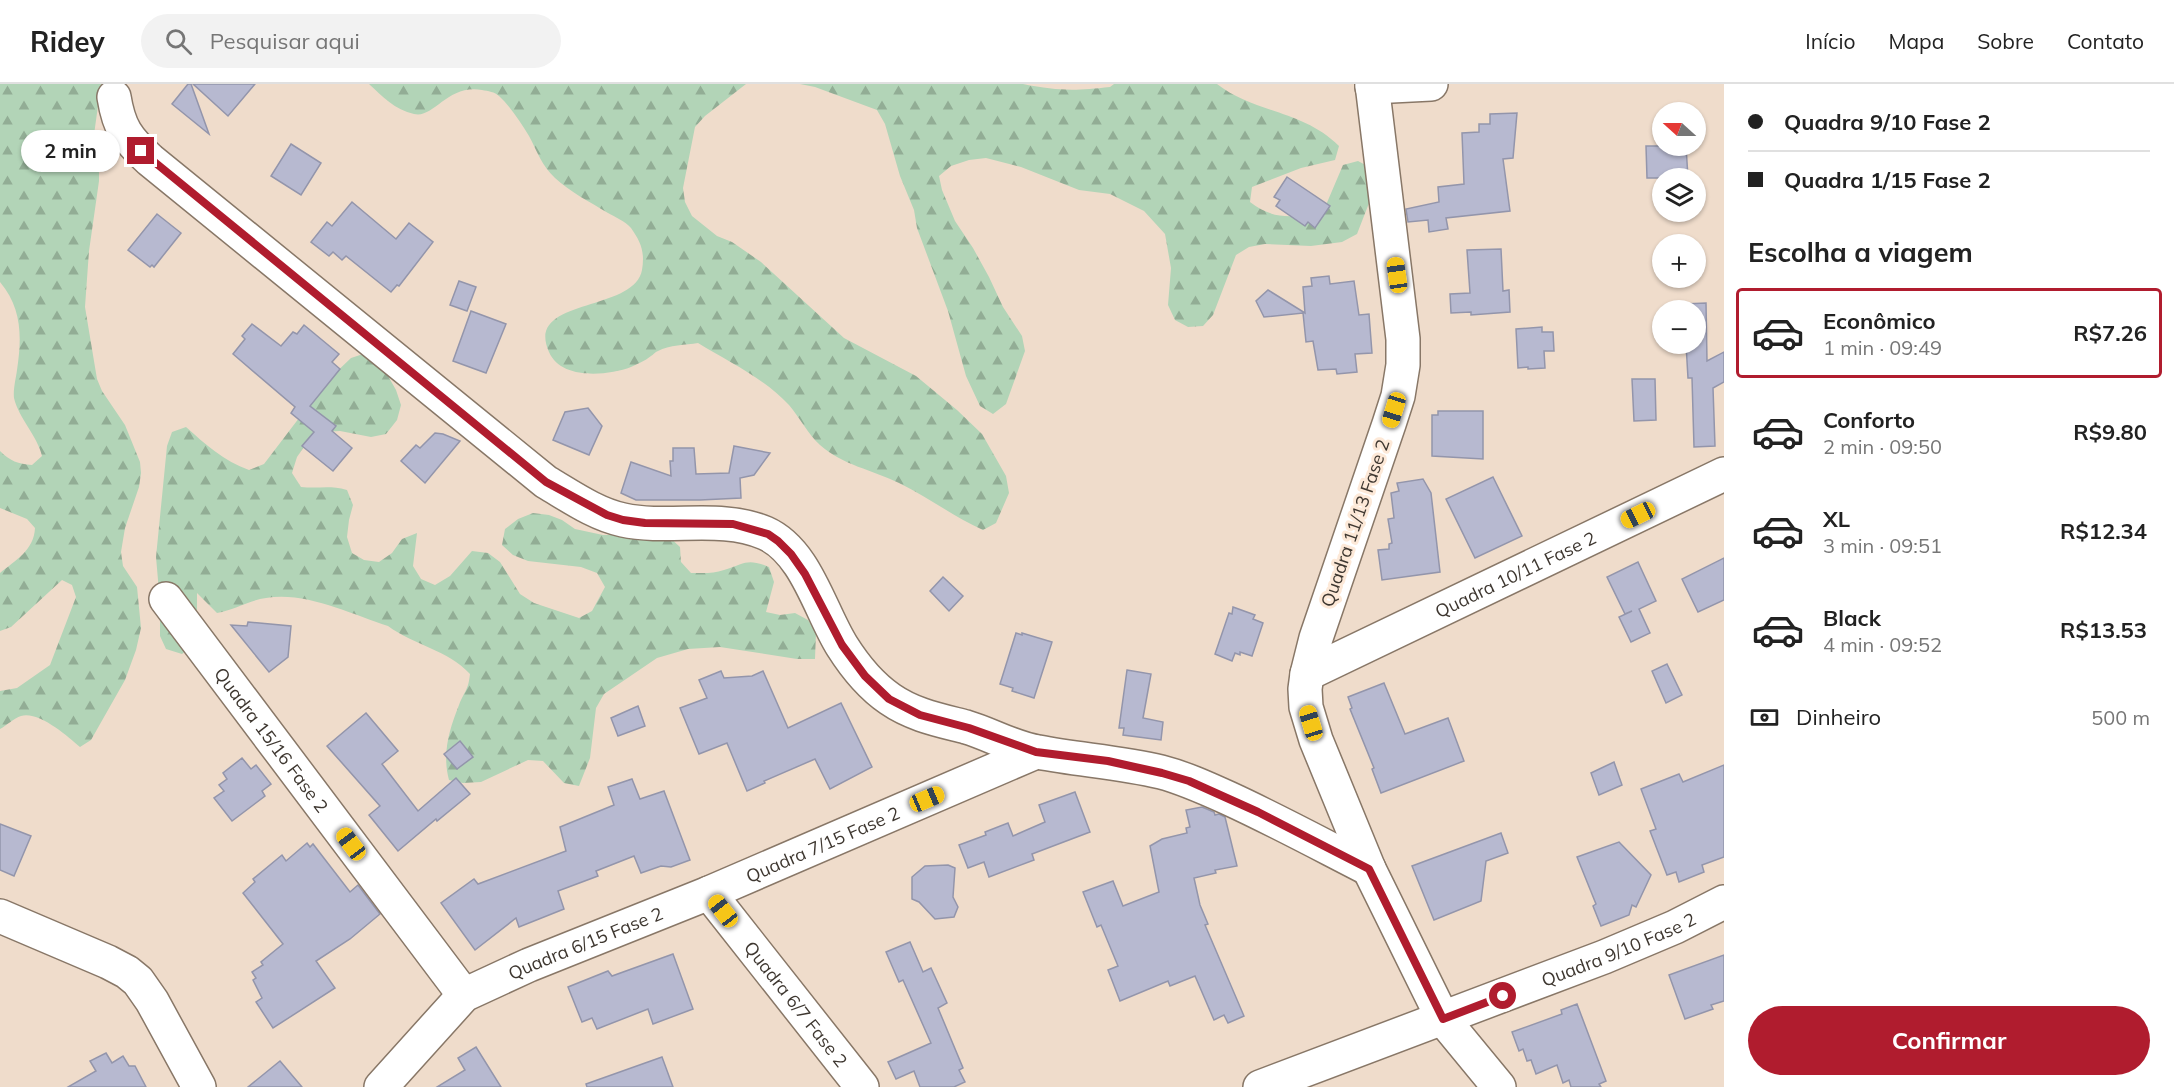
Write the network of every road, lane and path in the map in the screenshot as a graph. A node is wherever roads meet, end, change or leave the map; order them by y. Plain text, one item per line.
1 (1431, 84) edge
2 (1372, 85) edge
3 (114, 97) dead end
4 (1724, 474) edge
5 (166, 599) dead end
6 (1307, 674) junction
7 (1036, 752) junction
8 (1369, 869) junction
9 (709, 893) junction
10 (1724, 902) edge
11 (0, 916) edge
12 (464, 995) junction
13 (1443, 1019) junction
14 (199, 1087) edge
15 (381, 1087) edge
16 (862, 1087) edge
17 (1260, 1087) edge
18 (1499, 1087) edge

1 - 2 street
2 - 6 street, Quadra 11/13 Fase 2
3 - 7 street
4 - 6 street, Quadra 10/11 Fase 2
5 - 12 street, Quadra 15/16 Fase 2
6 - 8 street, Quadra 11/13 Fase 2
7 - 8 street
7 - 9 street, Quadra 7/15 Fase 2
8 - 13 street, Quadra 11/13 Fase 2
9 - 12 street, Quadra 6/15 Fase 2
9 - 16 street, Quadra 6/7 Fase 2
10 - 13 street, Quadra 9/10 Fase 2
11 - 14 street
12 - 15 street
13 - 17 street, Quadra 9/10 Fase 2
13 - 18 street, Quadra 11/13 Fase 2

